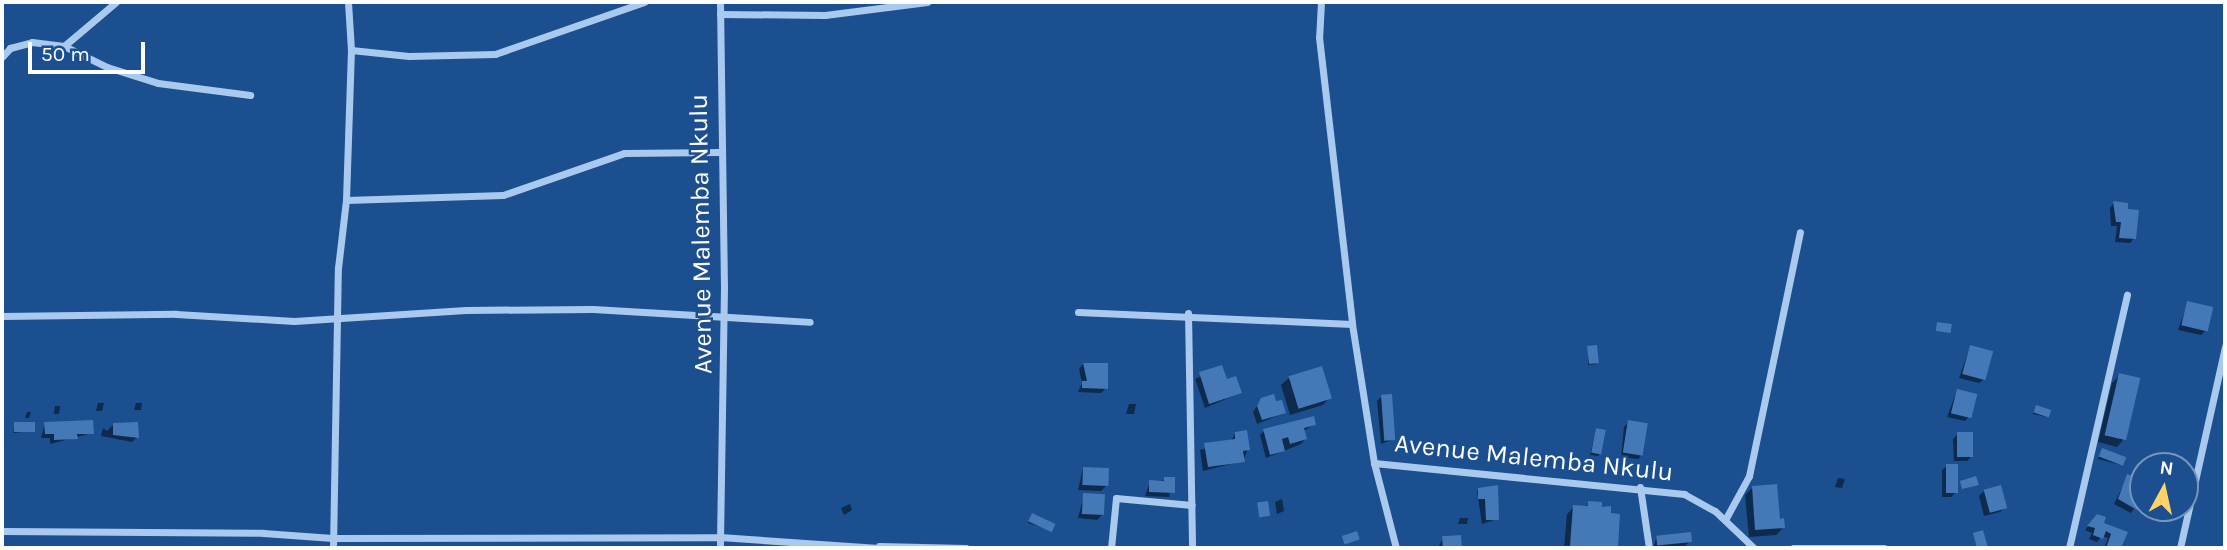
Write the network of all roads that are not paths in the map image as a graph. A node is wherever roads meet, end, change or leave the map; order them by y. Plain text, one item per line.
1 (116, 2) edge
2 (348, 2) edge
3 (644, 2) edge
4 (720, 2) edge
5 (927, 2) edge
6 (1321, 2) edge
7 (720, 14) junction
8 (64, 46) junction
9 (351, 50) junction
10 (2, 57) edge
11 (250, 95) dead end
12 (720, 152) junction
13 (346, 200) junction
14 (1800, 232) dead end
15 (2127, 295) dead end
16 (1078, 312) dead end
17 (1188, 313) junction
18 (2, 316) edge
19 (339, 318) junction
20 (723, 318) junction
21 (810, 322) dead end
22 (1352, 324) junction
23 (2225, 346) edge
24 (1374, 463) junction
25 (1640, 487) junction
26 (1192, 505) junction
27 (1725, 520) junction
28 (2, 531) edge
29 (720, 537) junction
30 (333, 538) junction
31 (879, 547) edge
32 (333, 548) edge
33 (720, 548) edge
34 (966, 548) edge
35 (1111, 548) edge
36 (1192, 548) edge
37 (1396, 548) edge
38 (1649, 548) edge
39 (1754, 548) edge
40 (1793, 548) edge
41 (1884, 548) edge
42 (2069, 548) edge
43 (2180, 548) edge

1 - 8 street
2 - 9 street
3 - 9 street
4 - 7 street, Avenue Malemba Nkulu
5 - 7 street
6 - 22 street
7 - 12 street, Avenue Malemba Nkulu
8 - 10 street
8 - 11 street
9 - 13 street
12 - 13 street
12 - 20 street, Avenue Malemba Nkulu
13 - 19 street
14 - 27 street
15 - 42 street
16 - 17 street
17 - 22 street
17 - 26 street
18 - 19 street
19 - 20 street
19 - 30 street
20 - 21 street
20 - 29 street, Avenue Malemba Nkulu
22 - 24 street
23 - 43 street
24 - 25 street, Avenue Malemba Nkulu
24 - 37 street
25 - 27 street, Avenue Malemba Nkulu
25 - 38 street
26 - 35 street
26 - 36 street
27 - 39 street, Avenue Malemba Nkulu
28 - 30 street
29 - 30 street
29 - 31 street
29 - 33 street, Avenue Malemba Nkulu
30 - 32 street
31 - 34 street
40 - 41 street

